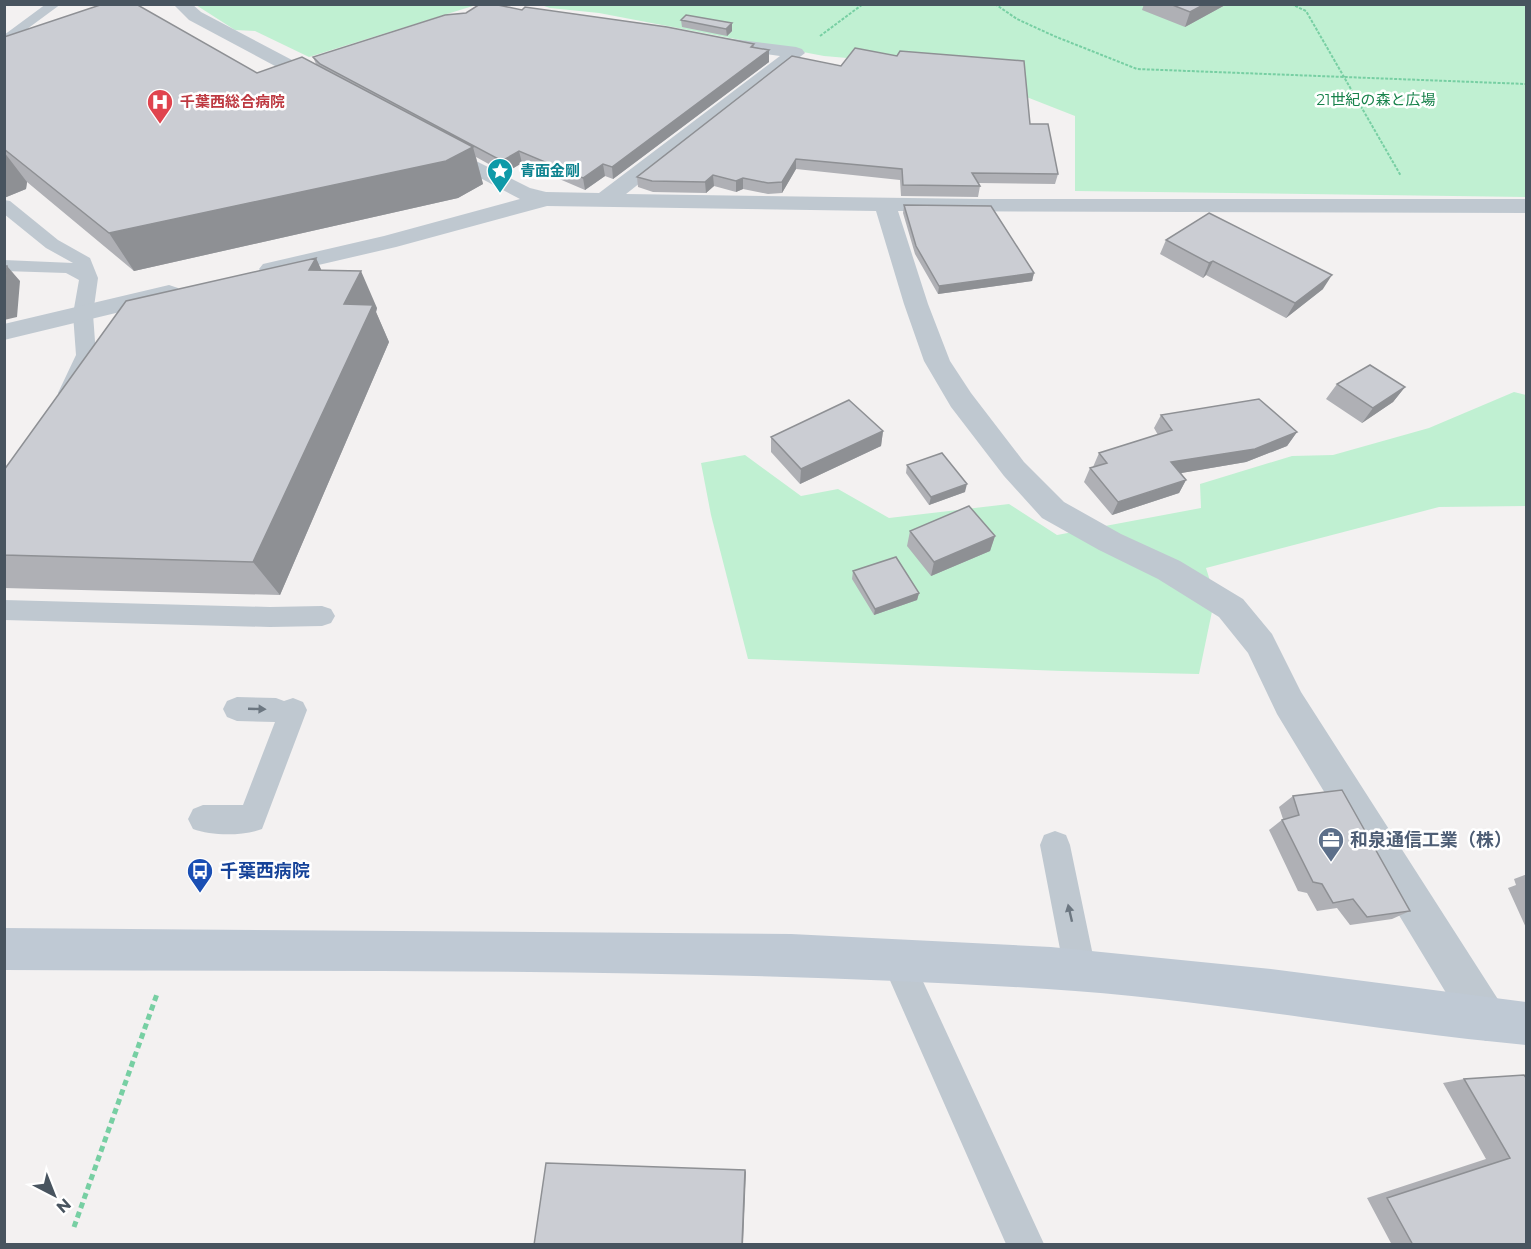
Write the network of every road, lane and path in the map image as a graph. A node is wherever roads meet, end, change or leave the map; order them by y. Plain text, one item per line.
1 (55, 4) edge
2 (181, 4) edge
3 (863, 4) edge
4 (995, 4) edge
5 (1291, 4) edge
6 (699, 38) edge
7 (4, 42) edge
8 (796, 53) junction
9 (1346, 77) junction
10 (1527, 84) edge
11 (342, 95) edge
12 (424, 140) edge
13 (546, 199) junction
14 (604, 200) junction
15 (4, 205) edge
16 (885, 205) junction
17 (1417, 205) junction
18 (1527, 206) edge
19 (52, 244) junction
20 (12, 265) edge
21 (248, 274) edge
22 (89, 278) junction
23 (190, 288) edge
24 (83, 314) junction
25 (4, 332) edge
26 (57, 410) edge
27 (4, 610) edge
28 (322, 616) dead end
29 (237, 709) dead end
30 (203, 819) dead end
31 (1055, 845) dead end
32 (4, 949) edge
33 (897, 960) junction
34 (1080, 970) junction
35 (162, 982) dead end
36 (1486, 1019) junction
37 (1527, 1024) edge
38 (74, 1227) dead end
39 (1025, 1245) edge

1 - 7 lane
2 - 11 street
3 - 8 path
4 - 9 path
5 - 9 path
6 - 8 street
8 - 14 street
9 - 10 path
9 - 17 path
12 - 13 street
13 - 14 street
13 - 21 street
14 - 16 street
15 - 19 lane
16 - 17 street
16 - 36 street
17 - 18 street
19 - 20 lane
19 - 22 lane
20 - 22 lane
22 - 24 lane
23 - 24 street
24 - 25 street
24 - 26 lane
27 - 28 lane
29 -> 30 lane
34 -> 31 lane
32 - 33 street
33 - 34 street
33 - 39 lane
34 - 36 street
35 - 38 path
36 - 37 street

